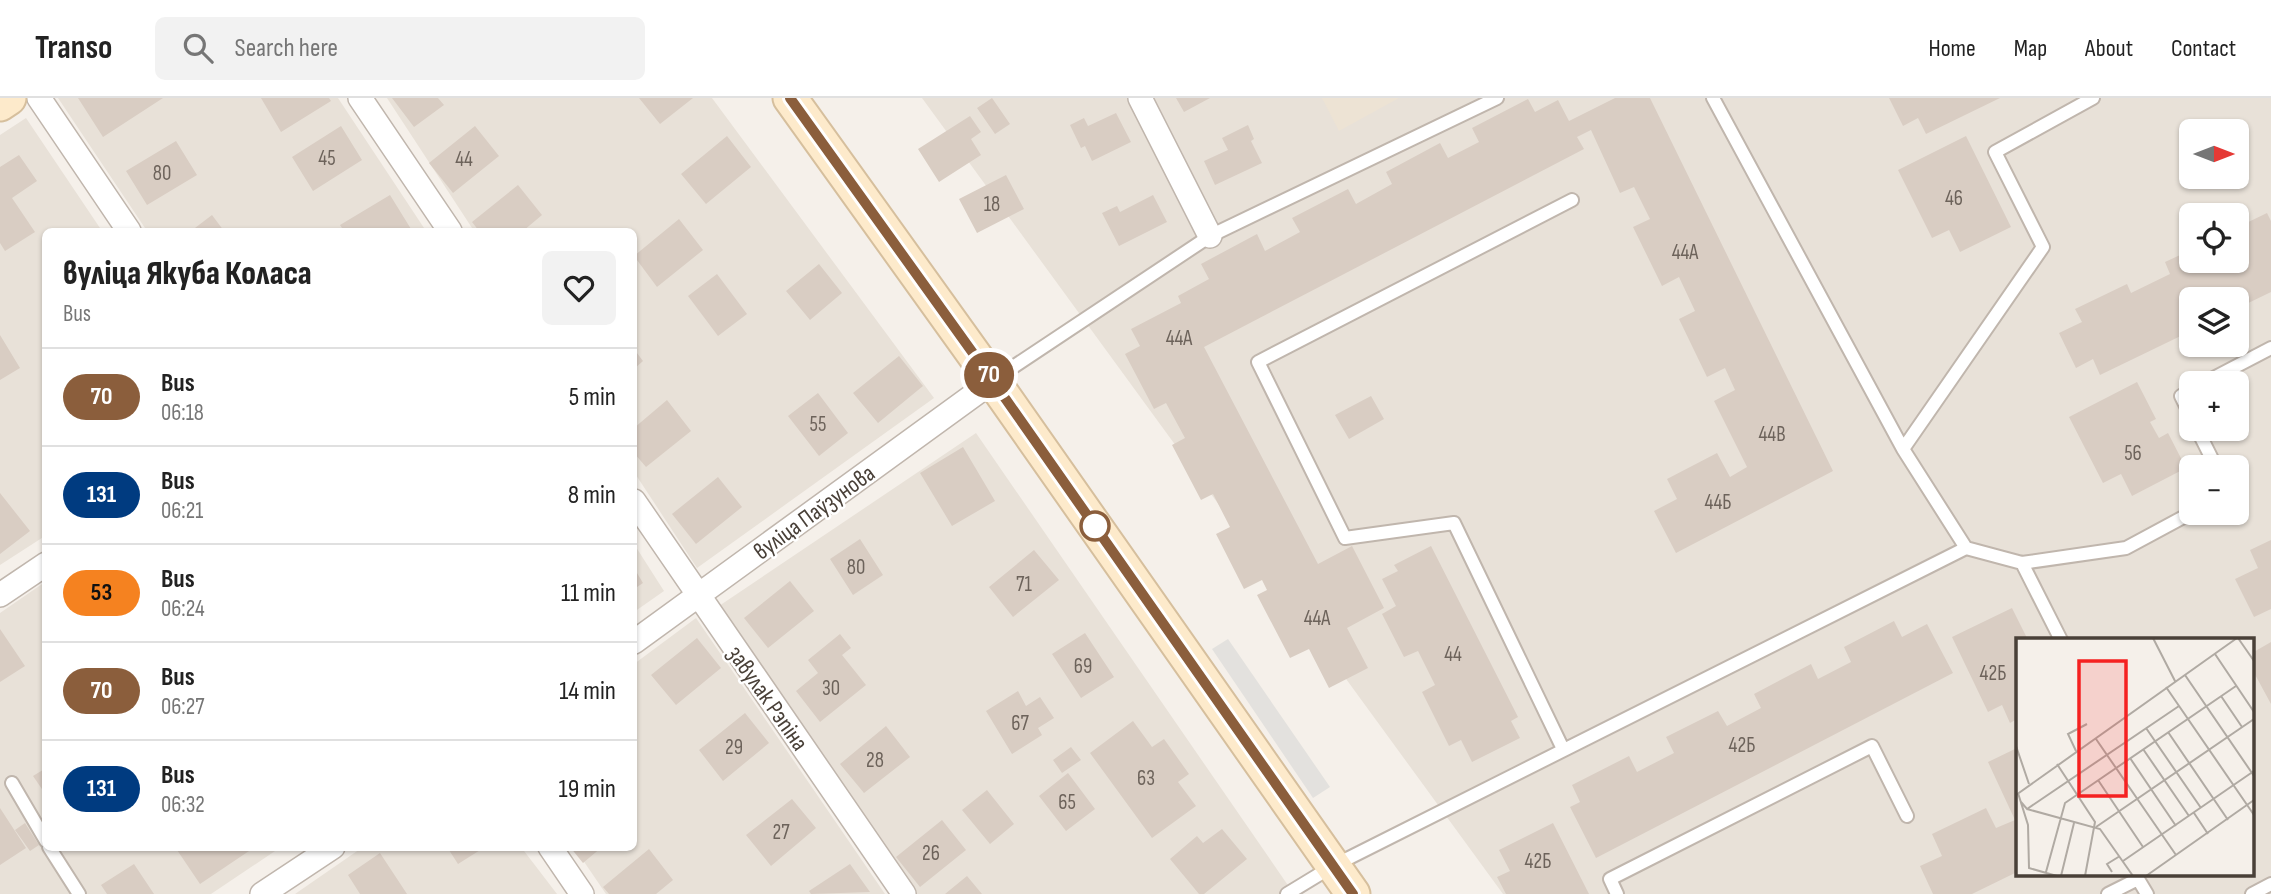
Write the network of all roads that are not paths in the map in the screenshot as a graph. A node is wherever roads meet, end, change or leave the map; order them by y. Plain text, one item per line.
1 (9, 98) edge
2 (39, 98) edge
3 (360, 98) edge
4 (790, 98) edge
5 (1140, 98) edge
6 (1497, 98) edge
7 (1713, 98) edge
8 (2093, 98) edge
9 (0, 104) edge
10 (1572, 200) dead end
11 (127, 228) edge
12 (448, 228) edge
13 (1210, 236) junction
14 (2271, 348) edge
15 (2227, 371) edge
16 (993, 381) junction
17 (1903, 449) junction
18 (637, 505) edge
19 (2179, 519) edge
20 (1966, 548) junction
21 (2022, 563) junction
22 (42, 567) edge
23 (0, 595) edge
24 (698, 596) junction
25 (2060, 638) edge
26 (637, 640) edge
27 (1563, 749) junction
28 (12, 783) dead end
29 (1908, 816) dead end
30 (42, 834) edge
31 (52, 851) edge
32 (326, 851) edge
33 (553, 851) edge
34 (1333, 866) junction
35 (2271, 884) edge
36 (79, 894) edge
37 (262, 894) edge
38 (582, 894) edge
39 (904, 894) edge
40 (1287, 894) edge
41 (1353, 894) edge
42 (1617, 894) edge
43 (2108, 894) edge
44 (2147, 894) edge
45 (2252, 894) edge

1 - 9 main road
2 - 11 street
3 - 12 street
4 - 16 main road
5 - 13 street
6 - 13 lane
7 - 17 lane
8 - 17 lane
10 - 27 lane
13 - 16 lane
14 - 15 lane
16 - 24 street, вуліца Паўзунова
16 - 34 main road
17 - 20 lane
18 - 24 street, завулак Рэпіна
19 - 21 lane
20 - 21 lane
20 - 27 lane
21 - 25 lane
22 - 23 street
24 - 26 street, вуліца Паўзунова
24 - 39 street, завулак Рэпіна
27 - 34 lane
28 - 30 lane
29 - 42 lane
31 - 36 lane
32 - 37 street
33 - 38 street
34 - 40 lane
34 - 41 main road
35 - 45 lane
43 - 44 lane

